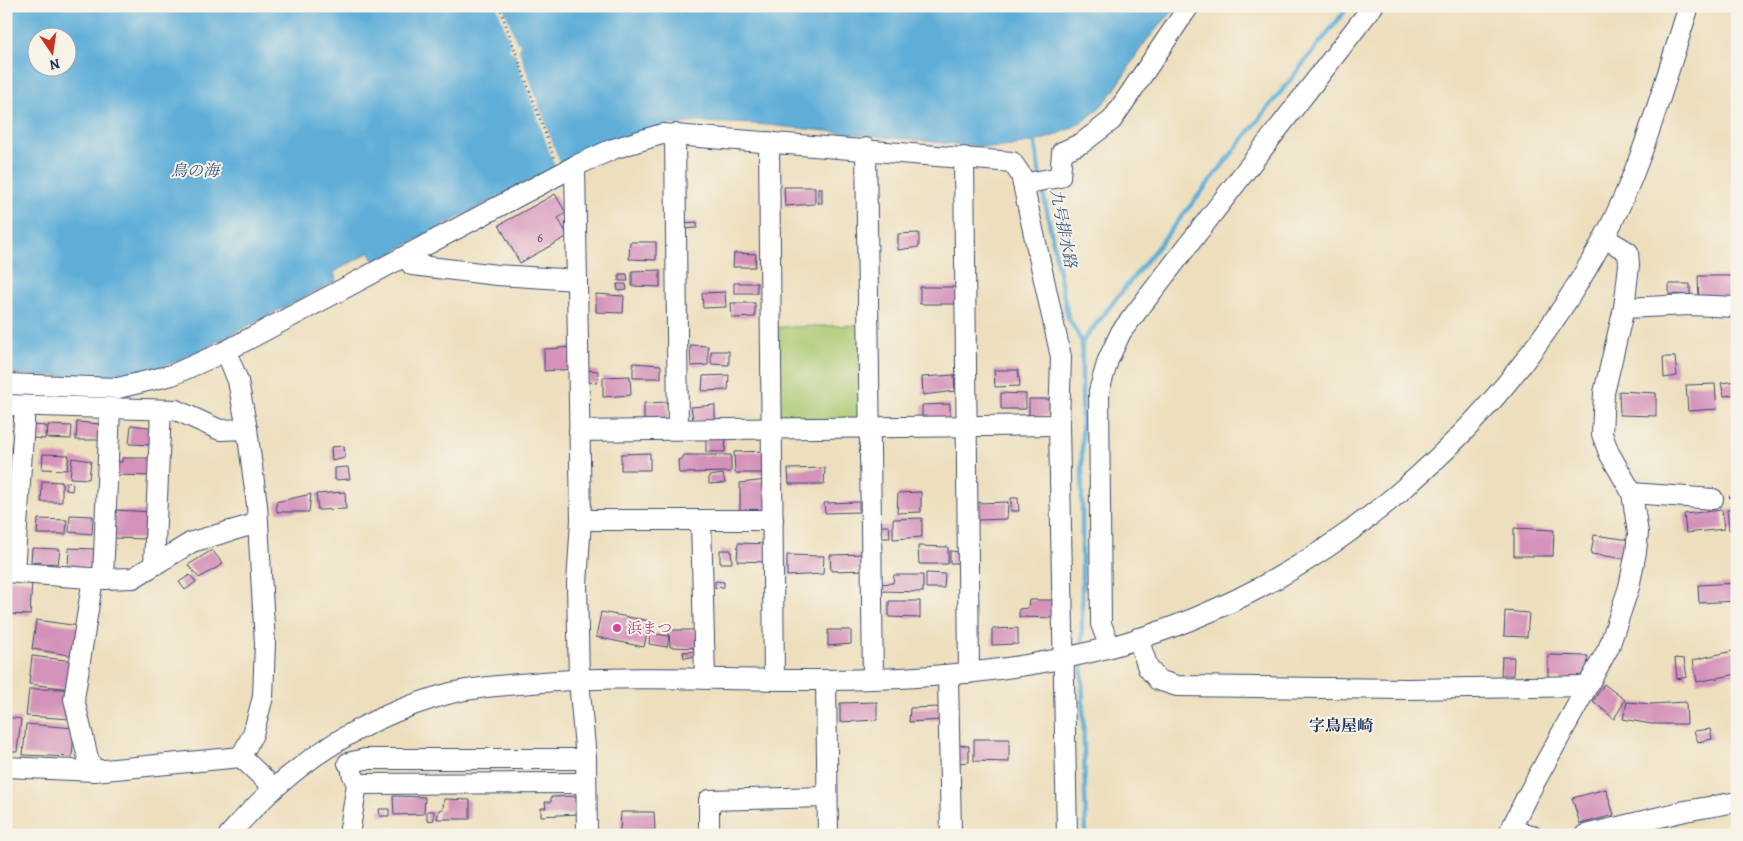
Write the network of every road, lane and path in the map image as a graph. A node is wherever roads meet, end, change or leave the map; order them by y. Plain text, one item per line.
1 (499, 6) edge
2 (1189, 6) edge
3 (1373, 6) edge
4 (1689, 6) edge
5 (675, 134) junction
6 (770, 142) junction
7 (866, 148) junction
8 (964, 157) junction
9 (568, 170) junction
10 (1026, 184) junction
11 (1604, 238) junction
12 (406, 256) junction
13 (577, 280) junction
14 (1737, 307) edge
15 (1624, 308) junction
16 (226, 350) junction
17 (6, 384) edge
18 (16, 406) edge
19 (110, 409) junction
20 (160, 410) junction
21 (1059, 424) junction
22 (870, 427) junction
23 (968, 427) junction
24 (772, 428) junction
25 (247, 429) junction
26 (678, 429) junction
27 (579, 431) junction
28 (1632, 493) junction
29 (1713, 499) dead end
30 (581, 520) junction
31 (701, 520) junction
32 (773, 520) junction
33 (258, 524) junction
34 (154, 565) junction
35 (10, 572) edge
36 (98, 578) junction
37 (1138, 638) junction
38 (1104, 649) junction
39 (1069, 657) junction
40 (969, 673) junction
41 (948, 675) junction
42 (873, 678) junction
43 (705, 679) junction
44 (579, 680) junction
45 (774, 680) junction
46 (826, 680) junction
47 (1586, 686) junction
48 (332, 744) junction
49 (241, 757) junction
50 (586, 759) junction
51 (348, 763) junction
52 (6, 767) edge
53 (94, 771) junction
54 (586, 783) junction
55 (357, 784) junction
56 (274, 788) junction
57 (827, 797) junction
58 (1737, 802) edge
59 (1509, 833) edge
60 (229, 835) edge
61 (349, 835) edge
62 (587, 835) edge
63 (709, 835) edge
64 (828, 835) edge
65 (951, 835) edge
66 (1067, 835) edge
67 (1532, 835) edge
68 (1585, 835) edge

1 - 9 path
2 - 10 street
3 - 38 street
4 - 11 street
5 - 6 street
5 - 9 street
5 - 26 street
6 - 7 street
6 - 24 street
7 - 8 street
7 - 22 street
8 - 10 street
8 - 23 street
9 - 12 street
9 - 13 street
10 - 21 street
11 - 15 street
11 - 37 street
12 - 13 street
12 - 16 street
13 - 27 street
14 - 15 street
15 - 28 street
16 - 17 street
16 - 25 street
18 - 19 street
18 - 35 street
19 - 20 street
19 - 36 street
20 - 25 street
20 - 34 street
21 - 23 street
21 - 39 street
22 - 23 street
22 - 24 street
22 - 42 street
23 - 40 street
24 - 26 street
24 - 32 street
25 - 33 street
26 - 27 street
27 - 30 street
28 - 29 street
28 - 47 street
30 - 31 street
30 - 44 street
31 - 32 street
31 - 43 street
32 - 45 street
33 - 34 street
33 - 49 street
34 - 36 street
35 - 36 street
36 - 53 street
37 - 38 street
37 - 47 street
38 - 39 street
39 - 40 street
39 - 66 street
40 - 41 street
41 - 42 street
41 - 65 street
42 - 46 street
43 - 44 street
43 - 45 street
44 - 48 street
44 - 50 street
45 - 46 street
46 - 57 street
47 - 59 street
48 - 51 street
48 - 56 street
49 - 53 street
49 - 56 street
50 - 51 street
50 - 54 street
51 - 55 street
52 - 53 street
54 - 55 street
54 - 62 street
55 - 61 street
56 - 60 street
57 - 63 street
57 - 64 street
58 - 68 street
59 - 67 street

